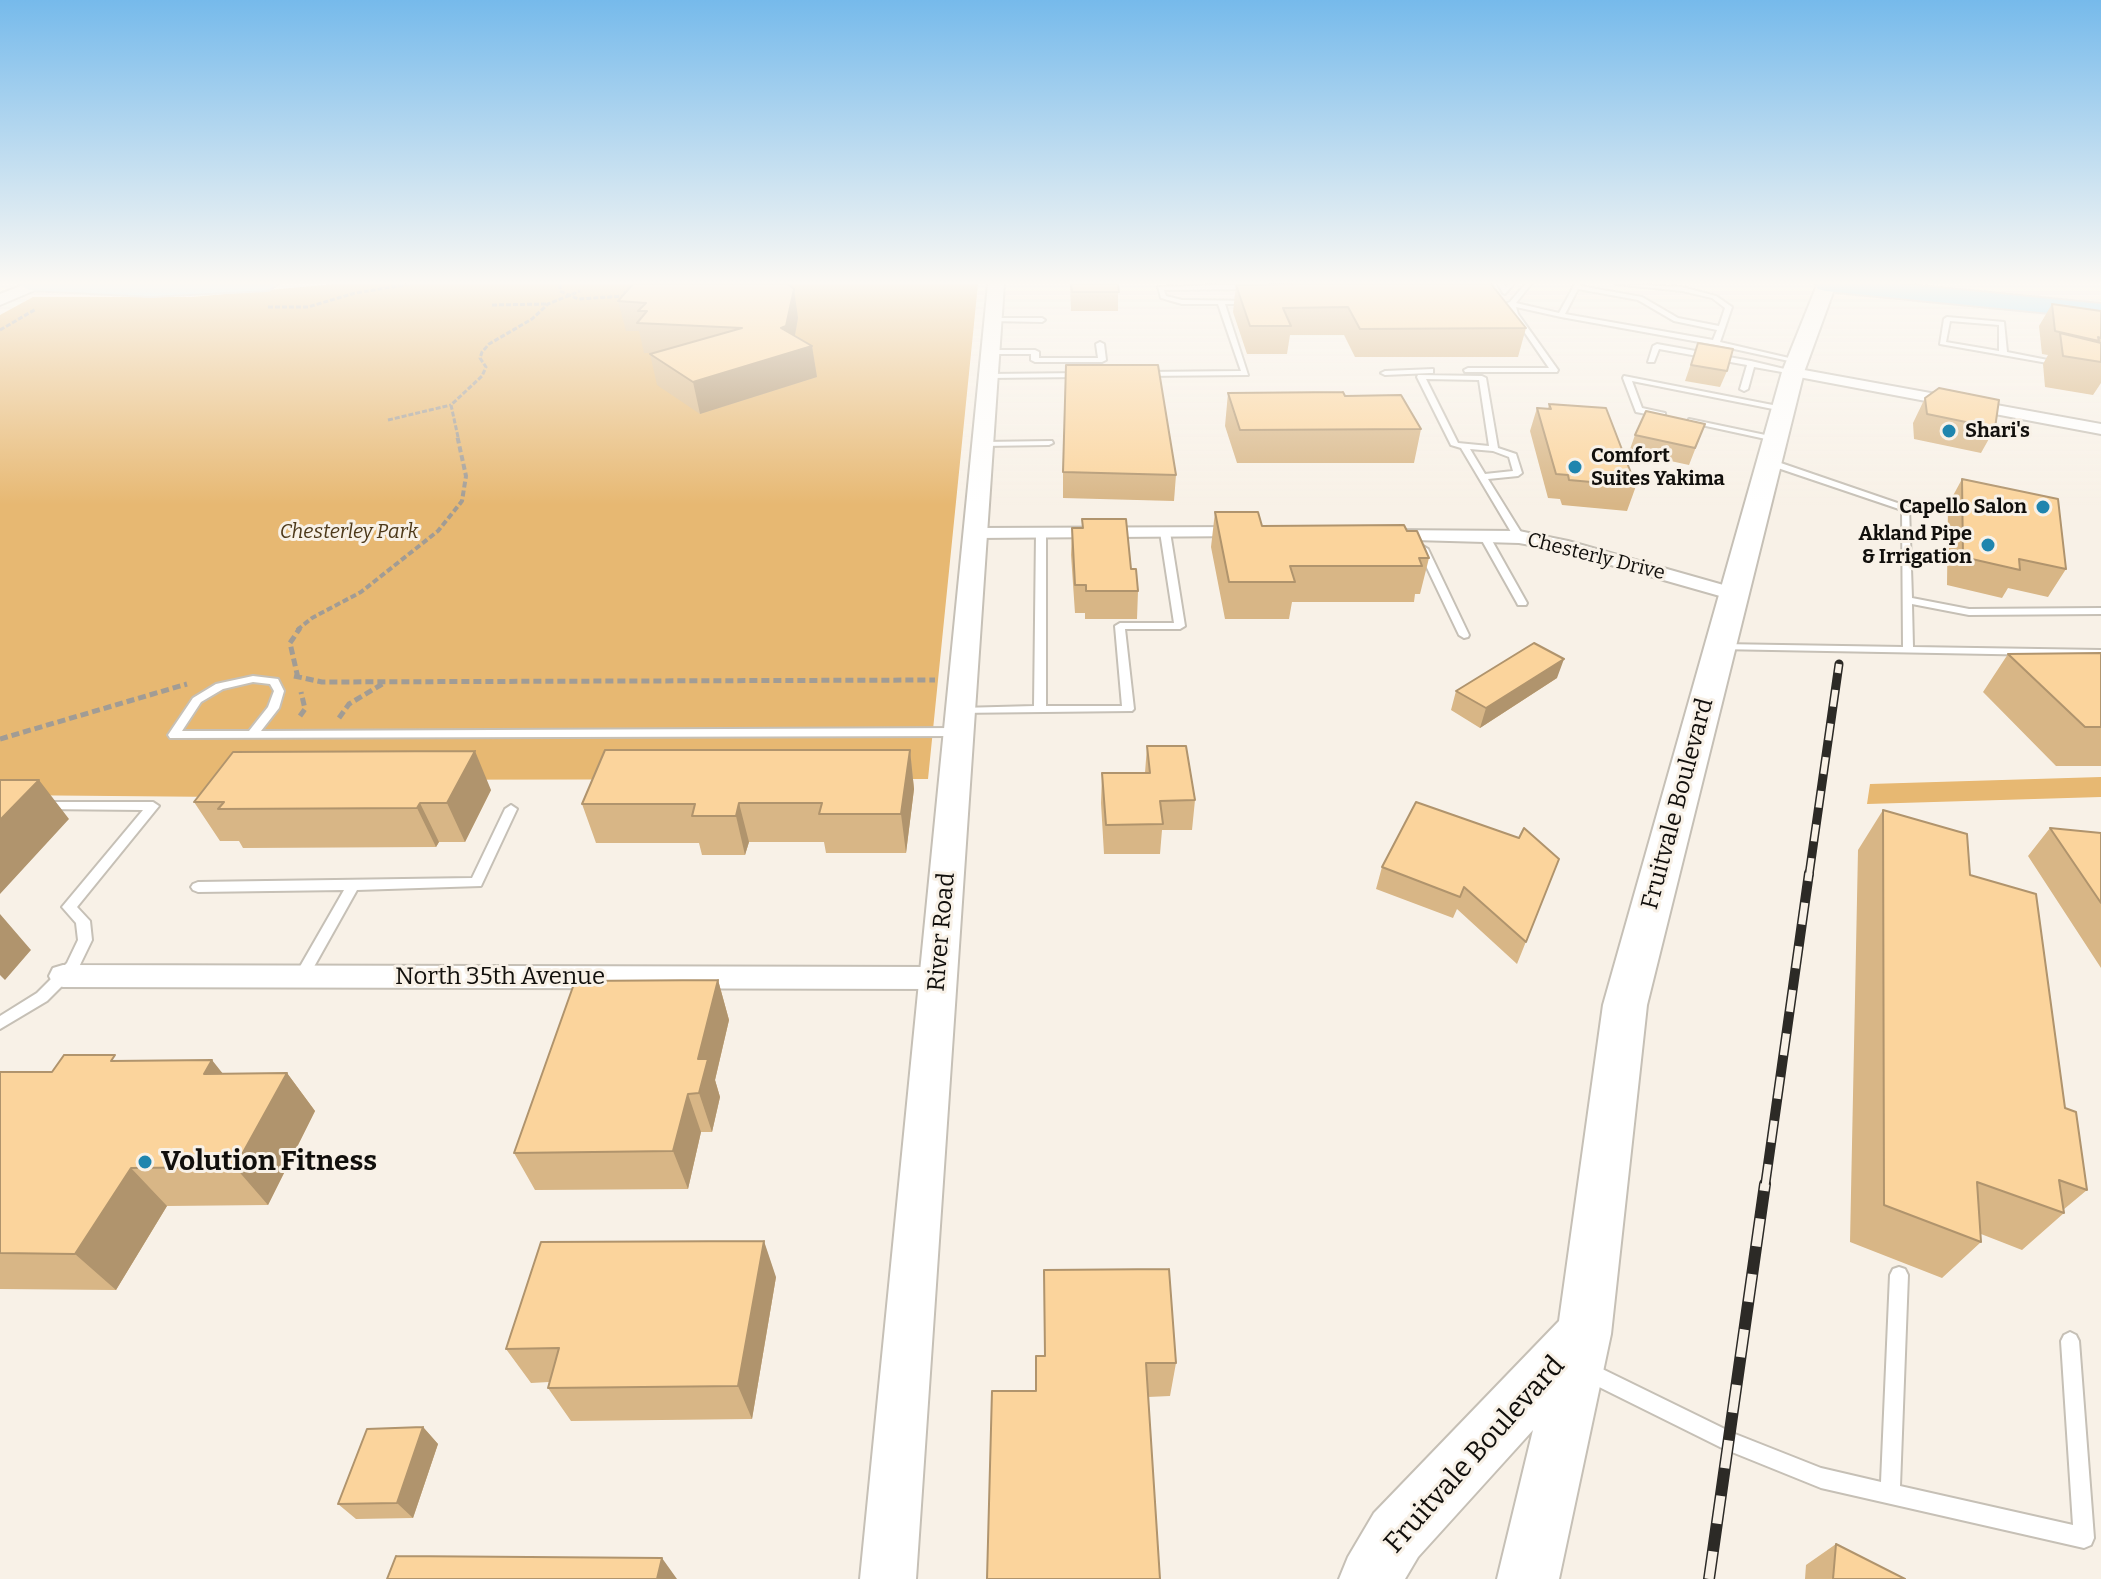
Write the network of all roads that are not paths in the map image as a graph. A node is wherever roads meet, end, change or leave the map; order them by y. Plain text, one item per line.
1 (990, 358) edge
2 (1006, 358) edge
3 (1035, 358) edge
4 (1102, 358) edge
5 (1240, 358) edge
6 (1545, 358) edge
7 (1722, 358) edge
8 (1764, 358) edge
9 (1799, 358) edge
10 (2031, 358) edge
11 (1751, 363) junction
12 (2063, 363) edge
13 (989, 364) junction
14 (1795, 367) junction
15 (1385, 373) dead end
16 (1137, 374) edge
17 (1092, 375) edge
18 (1744, 389) dead end
19 (1669, 416) edge
20 (1684, 420) edge
21 (2101, 429) edge
22 (1776, 437) junction
23 (1049, 443) dead end
24 (983, 444) junction
25 (1464, 446) junction
26 (1494, 449) junction
27 (1483, 477) junction
28 (1165, 532) junction
29 (975, 533) junction
30 (1041, 533) junction
31 (1269, 533) edge
32 (1372, 535) edge
33 (1416, 535) junction
34 (1485, 537) junction
35 (1519, 537) junction
36 (1734, 594) junction
37 (1907, 600) junction
38 (1522, 603) dead end
39 (2101, 611) edge
40 (1464, 635) dead end
41 (1719, 647) junction
42 (1908, 650) junction
43 (2101, 653) edge
44 (1040, 709) junction
45 (960, 721) junction
46 (253, 734) junction
47 (31, 805) edge
48 (511, 809) dead end
49 (353, 885) junction
50 (198, 887) dead end
51 (63, 976) junction
52 (301, 977) junction
53 (938, 978) junction
54 (0, 1023) edge
55 (1899, 1275) dead end
56 (2070, 1341) dead end
57 (1580, 1350) junction
58 (1890, 1494) junction
59 (888, 1579) edge
60 (1370, 1579) edge
61 (1528, 1579) edge

1 - 13 street, River Road
2 - 13 lane
3 - 4 lane
5 - 16 lane
6 - 15 lane
7 - 11 lane
8 - 14 lane
9 - 14 main road, Fruitvale Boulevard
10 - 12 lane
11 - 14 lane
11 - 18 lane
13 - 17 lane
13 - 24 street, River Road
14 - 21 street
14 - 22 main road, Fruitvale Boulevard
19 - 22 lane
20 - 22 lane
22 - 36 main road, Fruitvale Boulevard
22 - 37 lane
23 - 24 lane
24 - 29 street, River Road
25 - 26 lane
25 - 26 lane
25 - 27 lane
26 - 27 lane
27 - 35 lane
28 - 30 street
28 - 31 street
28 - 44 lane
29 - 30 street
29 - 45 street, River Road
30 - 44 lane
32 - 33 street, Chesterly Drive
33 - 34 street, Chesterly Drive
33 - 40 lane
34 - 35 street, Chesterly Drive
34 - 38 lane
35 - 36 street, Chesterly Drive
36 - 41 main road, Fruitvale Boulevard
37 - 39 lane
37 - 42 lane
41 - 42 lane
41 - 57 main road, Fruitvale Boulevard
42 - 43 lane
44 - 45 lane
45 - 46 lane
45 - 53 street, River Road
46 - 46 lane
47 - 51 lane
48 - 49 lane
49 - 50 lane
49 - 52 lane
51 - 52 street, North 35th Avenue
51 - 54 lane
52 - 53 street, North 35th Avenue
53 - 59 street, River Road
55 - 58 lane
56 - 58 lane
57 - 58 lane
57 - 60 main road, Fruitvale Boulevard
57 - 61 main road, Fruitvale Boulevard

